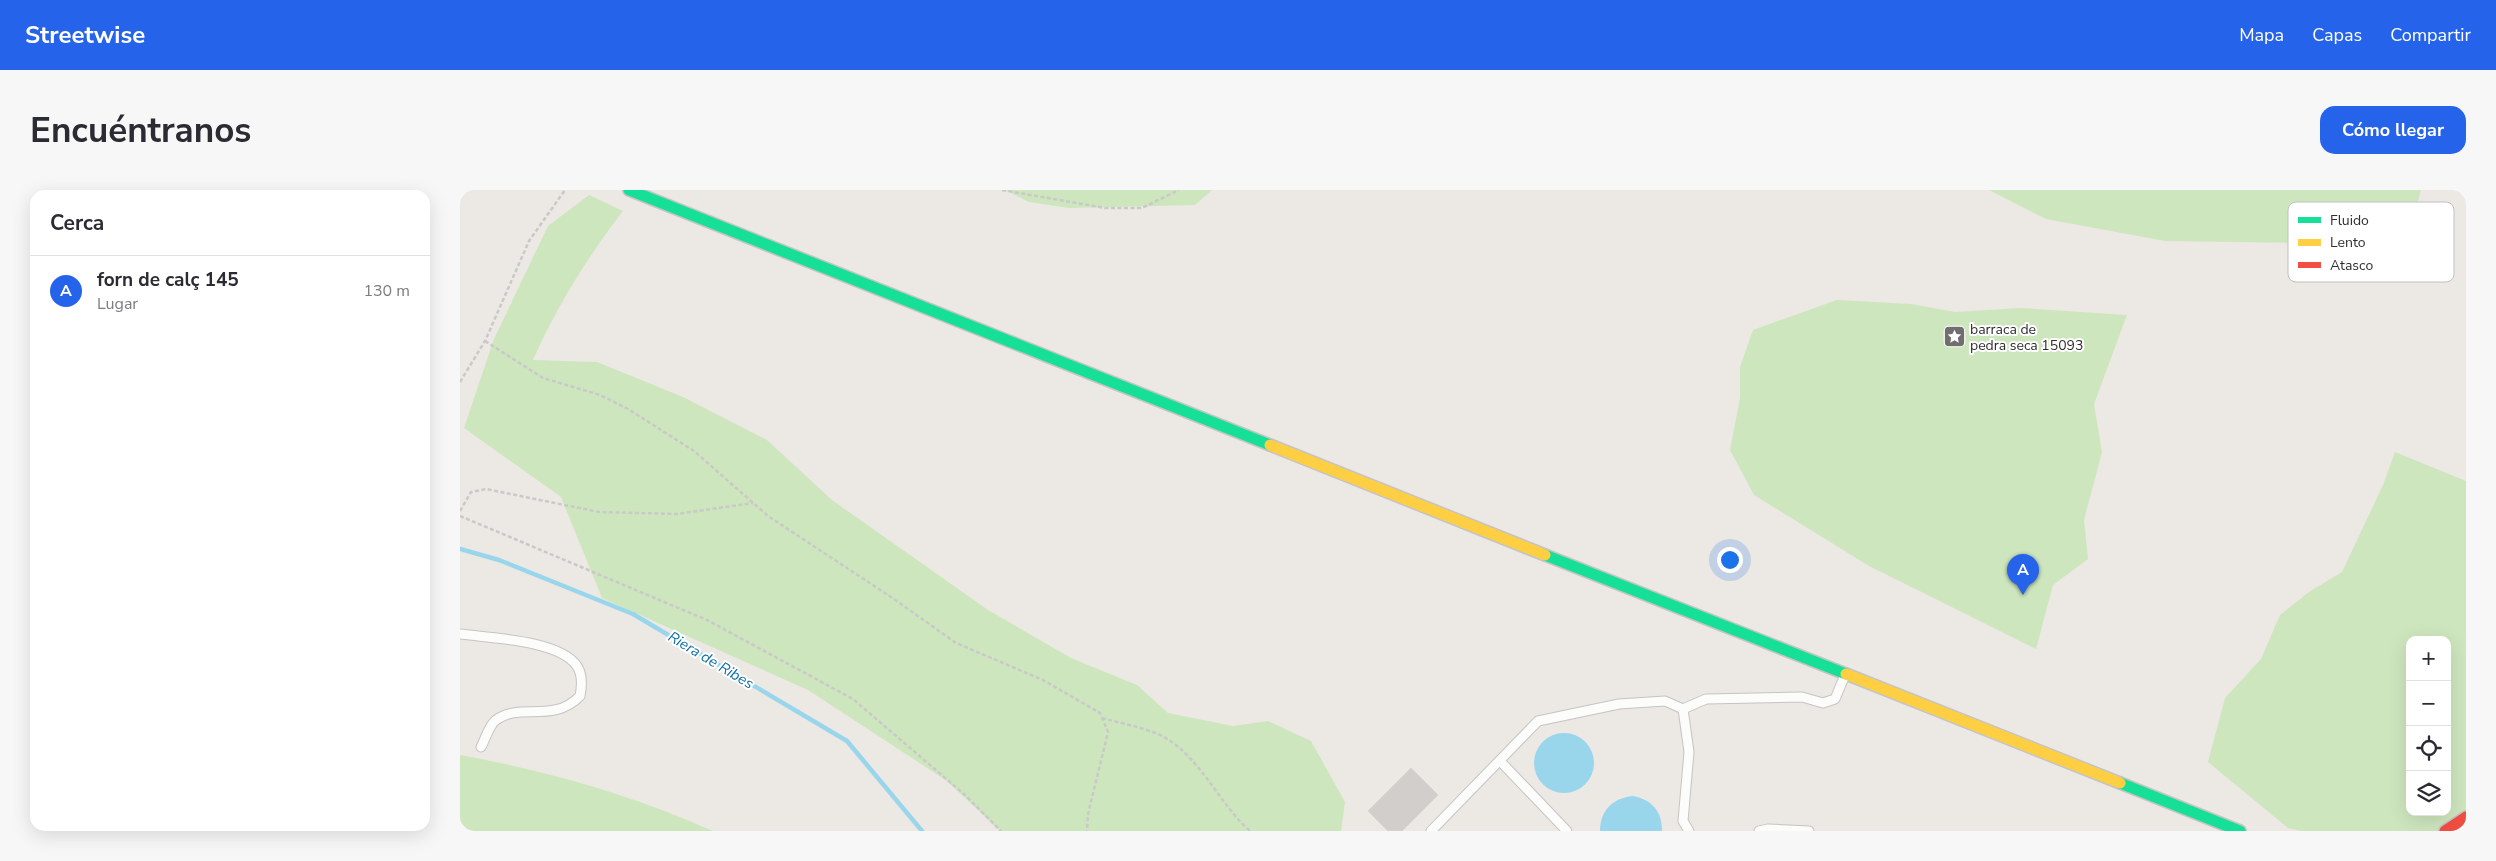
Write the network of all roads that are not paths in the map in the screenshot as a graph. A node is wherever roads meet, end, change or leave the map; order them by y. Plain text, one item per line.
1 (629, 190) edge
2 (460, 634) edge
3 (1845, 675) junction
4 (1683, 709) junction
5 (481, 747) dead end
6 (1500, 760) junction
7 (2466, 817) edge
8 (1431, 831) edge
9 (1567, 831) edge
10 (1689, 831) edge
11 (1759, 831) edge
12 (1809, 831) edge
13 (2240, 831) edge
14 (2445, 831) edge

1 - 3 street
2 - 5 lane
3 - 4 lane
3 - 13 street
4 - 6 lane
4 - 10 lane
6 - 8 lane
6 - 9 lane
7 - 14 street
11 - 12 lane

